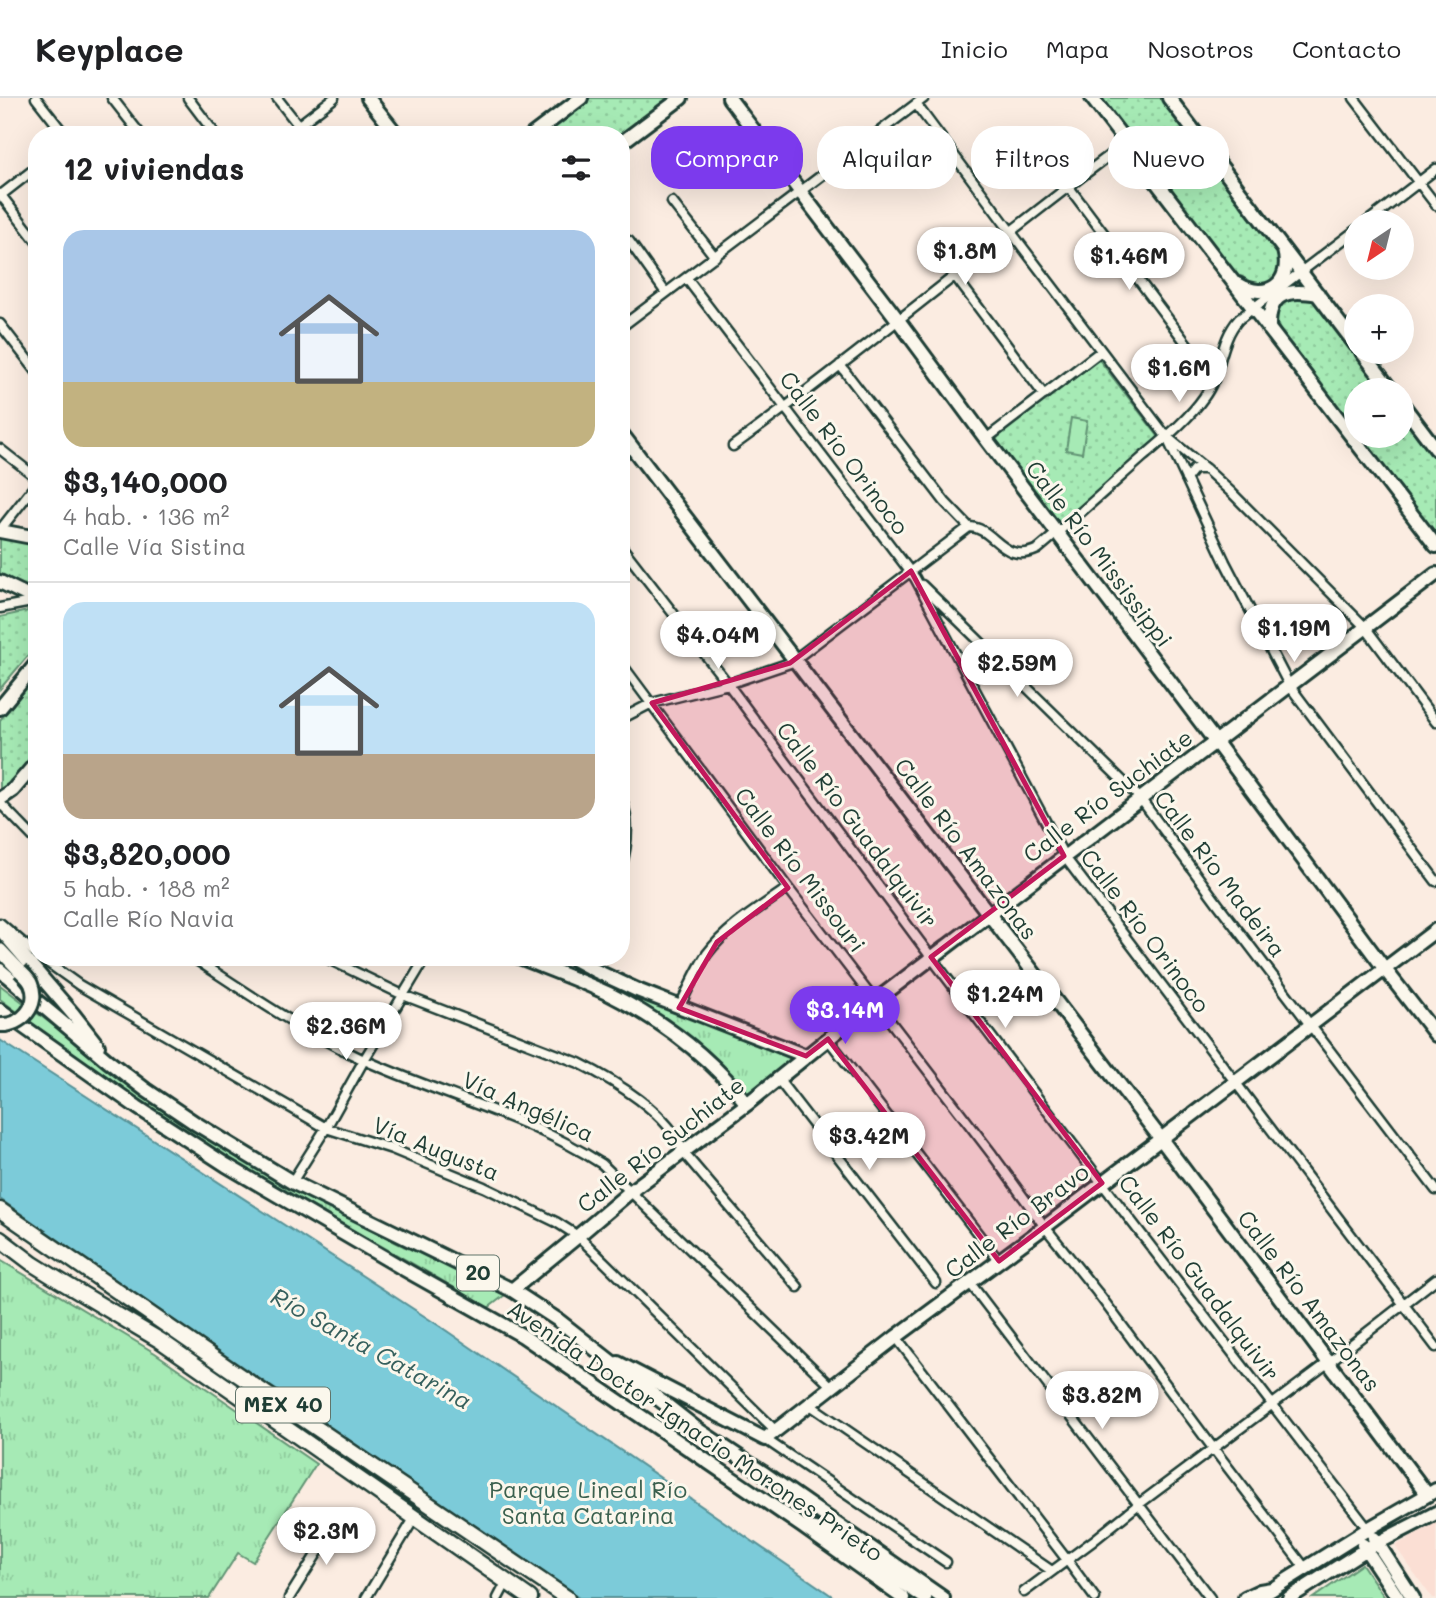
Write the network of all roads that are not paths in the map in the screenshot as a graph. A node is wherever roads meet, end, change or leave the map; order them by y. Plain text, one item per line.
1 (36, 98) edge
2 (113, 98) edge
3 (188, 98) edge
4 (277, 98) edge
5 (334, 98) edge
6 (368, 98) edge
7 (580, 98) edge
8 (681, 98) edge
9 (729, 98) edge
10 (924, 98) edge
11 (1092, 98) edge
12 (1169, 98) edge
13 (1354, 98) edge
14 (916, 104) junction
15 (298, 125) joint
16 (58, 126) edge
17 (134, 126) edge
18 (209, 126) edge
19 (390, 126) edge
20 (544, 126) edge
21 (1113, 126) edge
22 (630, 136) edge
23 (1436, 169) edge
24 (28, 174) edge
25 (1419, 182) junction
26 (1064, 189) edge
27 (1070, 189) edge
28 (1162, 189) edge
29 (800, 192) junction
30 (1, 194) edge
31 (672, 202) dead end
32 (1436, 205) edge
33 (1383, 210) edge
34 (28, 230) edge
35 (1011, 232) junction
36 (1344, 239) edge
37 (630, 243) edge
38 (1284, 250) junction
39 (715, 257) junction
40 (1301, 272) junction
41 (955, 276) junction
42 (687, 279) junction
43 (1232, 280) junction
44 (666, 293) junction
45 (1318, 295) junction
46 (1254, 308) junction
47 (630, 320) edge
48 (898, 320) junction
49 (0, 324) edge
50 (1269, 329) junction
51 (1344, 329) edge
52 (1101, 351) junction
53 (28, 360) edge
54 (1371, 364) edge
55 (840, 365) junction
56 (1382, 378) edge
57 (1214, 380) junction
58 (1044, 395) junction
59 (786, 408) junction
60 (1414, 420) edge
61 (1166, 436) junction
62 (986, 439) junction
63 (630, 445) edge
64 (733, 446) dead end
65 (0, 449) edge
66 (1436, 449) edge
67 (1206, 469) junction
68 (28, 472) edge
69 (1185, 479) junction
70 (28, 492) edge
71 (971, 527) junction
72 (0, 531) edge
73 (1057, 533) junction
74 (28, 536) edge
75 (1436, 546) edge
76 (630, 558) edge
77 (1436, 574) edge
78 (913, 575) junction
79 (0, 582) edge
80 (28, 596) edge
81 (28, 603) edge
82 (0, 608) edge
83 (1365, 627) junction
84 (794, 660) junction
85 (28, 674) edge
86 (630, 675) edge
87 (728, 684) junction
88 (1289, 685) junction
89 (652, 703) junction
90 (0, 708) edge
91 (630, 714) edge
92 (1436, 722) edge
93 (1215, 741) junction
94 (28, 772) edge
95 (1139, 798) junction
96 (0, 801) edge
97 (28, 831) edge
98 (1064, 856) junction
99 (1436, 881) edge
100 (788, 888) junction
101 (989, 914) junction
102 (0, 923) edge
103 (0, 929) edge
104 (1436, 930) edge
105 (0, 941) edge
106 (28, 947) edge
107 (0, 950) edge
108 (931, 957) junction
109 (28, 962) edge
110 (32, 966) edge
111 (52, 966) edge
112 (206, 966) edge
113 (343, 966) edge
114 (421, 966) edge
115 (541, 966) edge
116 (587, 966) edge
117 (1384, 968) junction
118 (593, 970) junction
119 (8, 973) edge
120 (588, 985) junction
121 (403, 995) junction
122 (875, 1000) junction
123 (679, 1007) junction
124 (0, 1010) edge
125 (1310, 1024) junction
126 (0, 1025) edge
127 (1436, 1035) edge
128 (828, 1039) junction
129 (806, 1056) junction
130 (364, 1060) junction
131 (108, 1061) junction
132 (778, 1079) junction
133 (1236, 1081) junction
134 (747, 1104) junction
135 (326, 1128) junction
136 (1161, 1139) junction
137 (683, 1152) junction
138 (292, 1182) junction
139 (1102, 1183) junction
140 (1436, 1190) edge
141 (631, 1191) junction
142 (0, 1210) edge
143 (1045, 1227) junction
144 (578, 1236) junction
145 (0, 1239) edge
146 (999, 1261) junction
147 (1436, 1279) edge
148 (936, 1283) dead end
149 (970, 1283) junction
150 (798, 1287) dead end
151 (512, 1290) junction
152 (1403, 1303) junction
153 (896, 1337) junction
154 (1436, 1347) edge
155 (607, 1357) junction
156 (1329, 1362) junction
157 (832, 1387) junction
158 (1271, 1404) junction
159 (810, 1405) junction
160 (776, 1431) junction
161 (765, 1439) junction
162 (1213, 1448) junction
163 (1432, 1492) edge
164 (1139, 1504) junction
165 (1436, 1513) edge
166 (415, 1517) junction
167 (338, 1520) dead end
168 (802, 1526) junction
169 (1362, 1532) junction
170 (1372, 1547) junction
171 (1068, 1559) junction
172 (946, 1562) dead end
173 (1306, 1568) junction
174 (1052, 1571) junction
175 (507, 1581) junction
176 (1272, 1589) junction
177 (1024, 1592) dead end
178 (289, 1598) edge
179 (366, 1598) edge
180 (498, 1598) edge
181 (530, 1598) edge
182 (567, 1598) edge
183 (903, 1598) edge
184 (925, 1598) edge
185 (943, 1598) edge
186 (1095, 1598) edge
187 (1210, 1598) edge
188 (1245, 1598) edge
189 (1259, 1598) edge
190 (1289, 1598) edge
191 (1398, 1598) edge
192 (1413, 1598) edge

1 - 16 street
2 - 17 street
3 - 18 street
4 - 15 street
5 - 15 street
6 - 19 street
7 - 20 street
8 - 22 street
9 - 29 street, Calle Río Mississippi
10 - 14 street
11 - 21 street
12 - 38 street
13 - 25 street
14 - 29 street
14 - 35 street
23 - 25 street
24 - 30 street
25 - 32 street
25 - 33 street
26 - 35 street
27 - 57 street
28 - 43 street
29 - 39 street
29 - 48 street, Calle Río Mississippi
30 - 34 street
31 - 39 street
35 - 41 street
35 - 52 street
36 - 40 street
37 - 44 street
38 - 40 street
38 - 43 street
39 - 42 street
40 - 45 street
40 - 46 street
41 - 48 street
41 - 58 street
42 - 44 street
42 - 59 street, Calle Río Orinoco
43 - 46 street
44 - 47 street
45 - 50 street
45 - 51 street
46 - 50 street
46 - 57 street
48 - 55 street
48 - 62 street, Calle Río Mississippi
49 - 53 street
50 - 75 street
52 - 58 street
52 - 61 street
54 - 56 street
55 - 59 street
55 - 71 street
57 - 61 street
58 - 62 street
59 - 64 street
59 - 78 street, Calle Río Orinoco
60 - 66 street
61 - 67 street
61 - 69 street
61 - 73 street
62 - 73 street, Calle Río Mississippi
63 - 84 street, Calle Río Amazonas
65 - 68 street
67 - 69 street
67 - 83 street
69 - 88 street
70 - 72 street
71 - 73 street
71 - 78 street
72 - 74 street
73 - 93 street, Calle Río Mississippi
76 - 87 street, Calle Río Guadalquivir
77 - 83 street, Calle Río Suchiate
78 - 84 street
78 - 95 street, Calle Río Madeira
78 - 98 street, Calle Río Orinoco
79 - 80 street
81 - 82 street
83 - 88 street, Calle Río Suchiate
83 - 92 street
84 - 87 street
84 - 101 street, Calle Río Amazonas
85 - 90 street
86 - 89 street, Calle Río Missouri
87 - 89 street
87 - 108 street, Calle Río Guadalquivir
88 - 93 street, Calle Río Suchiate
88 - 99 street
89 - 91 street
89 - 100 street, Calle Río Missouri
93 - 95 street, Calle Río Suchiate
93 - 117 street, Calle Río Mississippi
94 - 96 street
95 - 98 street, Calle Río Suchiate
95 - 125 street, Calle Río Madeira
96 - 97 street
98 - 101 street, Calle Río Suchiate
98 - 133 street, Calle Río Orinoco
100 - 122 street, Calle Río Missouri
100 - 123 street
101 - 108 street, Calle Río Suchiate
101 - 136 street, Calle Río Amazonas
102 - 106 street, Vía Augusta
103 - 109 street
104 - 117 street, Calle Río Bravo
105 - 119 street
107 - 119 street
108 - 122 street, Calle Río Suchiate
108 - 139 street, Calle Río Guadalquivir
110 - 131 street
111 - 135 street, Vía Augusta
112 - 130 street, Vía Angélica
113 - 121 street
114 - 121 street
115 - 120 street
116 - 118 street
117 - 125 street, Calle Río Bravo
117 - 127 street, Calle Río Mississippi
118 - 120 street
118 - 123 street
119 - 126 street, bridge
119 - 131 street, Avenida Doctor Ignacio Morones Prieto / 20
120 - 134 street
121 - 130 street
121 - 137 street
122 - 128 street, Calle Río Suchiate
122 - 143 street, Calle Río Missouri
123 - 129 street
124 - 168 street, Avenida Doctor Ignacio Morones Prieto / 20
125 - 133 street, Calle Río Bravo
125 - 140 street, Calle Río Madeira
128 - 129 street, Calle Río Suchiate
128 - 146 street
129 - 132 street, Calle Río Suchiate
130 - 135 street
130 - 141 street, Vía Angélica
131 - 138 street, Avenida Doctor Ignacio Morones Prieto / 20
132 - 134 street, Calle Río Suchiate
132 - 148 street
133 - 136 street, Calle Río Bravo
133 - 152 street, Calle Río Orinoco
134 - 137 street, Calle Río Suchiate
135 - 138 street
135 - 144 street, Vía Augusta
136 - 139 street, Calle Río Bravo
136 - 156 street, Calle Río Amazonas
137 - 141 street, Calle Río Suchiate
137 - 150 street
138 - 151 street, Avenida Doctor Ignacio Morones Prieto / 20
139 - 143 street, Calle Río Bravo
139 - 158 street, Calle Río Guadalquivir
141 - 144 street, Calle Río Suchiate
141 - 157 street, Vía Angélica
142 - 182 highway, MEX 40
143 - 146 street, Calle Río Bravo
143 - 162 street, Calle Río Missouri
144 - 151 street, Calle Río Suchiate
144 - 160 street, Vía Augusta
145 - 166 highway, MEX 40
146 - 149 street, Calle Río Bravo
147 - 152 street
149 - 153 street, Calle Río Bravo
149 - 164 street
151 - 155 street, Avenida Doctor Ignacio Morones Prieto / 20
152 - 154 street, Calle Río Orinoco
152 - 156 street
153 - 157 street, Calle Río Bravo
153 - 171 street
155 - 161 street
155 - 185 street, Avenida Doctor Ignacio Morones Prieto / 20
156 - 158 street
156 - 163 street, Calle Río Amazonas
157 - 159 street, Calle Río Bravo
158 - 162 street
158 - 169 street, Calle Río Guadalquivir
159 - 160 street, Calle Río Bravo
159 - 174 street
160 - 161 street, Calle Río Bravo
161 - 172 street
162 - 164 street
162 - 173 street, Calle Río Missouri
163 - 169 street
164 - 171 street
164 - 187 street
165 - 170 street
166 - 175 highway, MEX 40
166 - 179 street
167 - 178 street
168 - 183 street, Avenida Doctor Ignacio Morones Prieto / 20
168 - 184 street
169 - 170 street
169 - 173 street
170 - 190 street
170 - 191 street
170 - 192 street
171 - 174 street
171 - 186 street
173 - 176 street
174 - 177 street
175 - 180 street
175 - 181 highway, MEX 40
176 - 188 street
176 - 189 street

